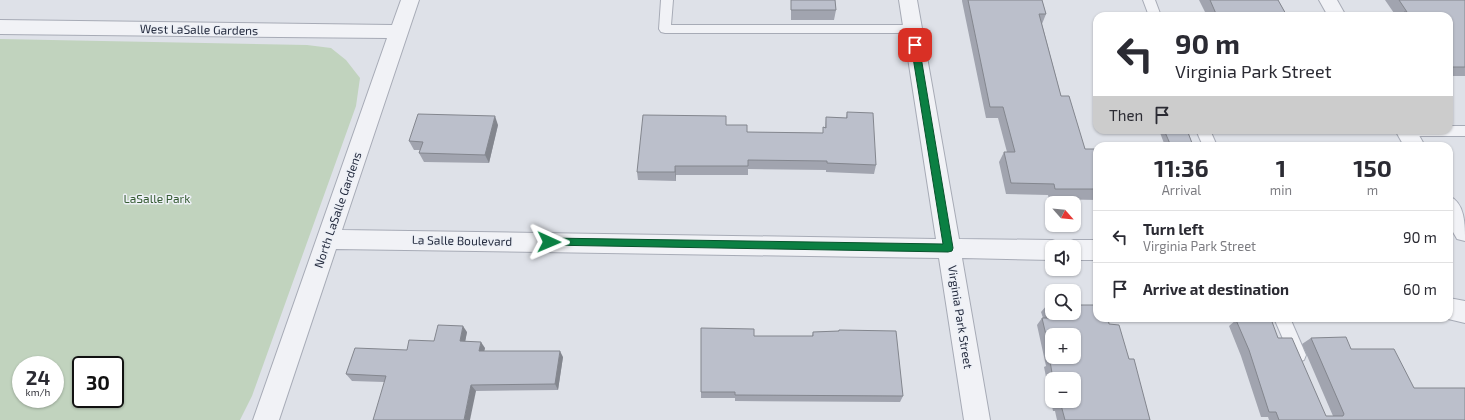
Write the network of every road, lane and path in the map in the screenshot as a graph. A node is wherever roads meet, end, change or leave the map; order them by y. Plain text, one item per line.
1 (410, 0) edge
2 (667, 0) edge
3 (908, 0) edge
4 (1149, 0) edge
5 (1328, 0) edge
6 (1154, 12) edge
7 (1335, 12) edge
8 (0, 27) edge
9 (912, 29) junction
10 (399, 32) junction
11 (1453, 131) edge
12 (1465, 131) edge
13 (1453, 212) edge
14 (1465, 232) edge
15 (328, 239) junction
16 (948, 248) junction
17 (1045, 250) edge
18 (1081, 250) edge
19 (1093, 250) edge
20 (1453, 310) edge
21 (1465, 312) edge
22 (1284, 322) edge
23 (1304, 369) edge
24 (266, 420) edge
25 (977, 420) edge

1 - 10 street, North LaSalle Gardens
2 - 9 lane
3 - 9 street, Virginia Park Street
4 - 6 lane
5 - 7 street
8 - 10 street, West LaSalle Gardens
9 - 16 street, Virginia Park Street
10 - 15 street, North LaSalle Gardens
11 - 12 lane
13 - 14 street
15 - 16 street, La Salle Boulevard
15 - 24 street, North LaSalle Gardens
16 - 17 street, La Salle Boulevard
16 - 25 street, Virginia Park Street
18 - 19 street
20 - 21 street
22 - 23 lane

